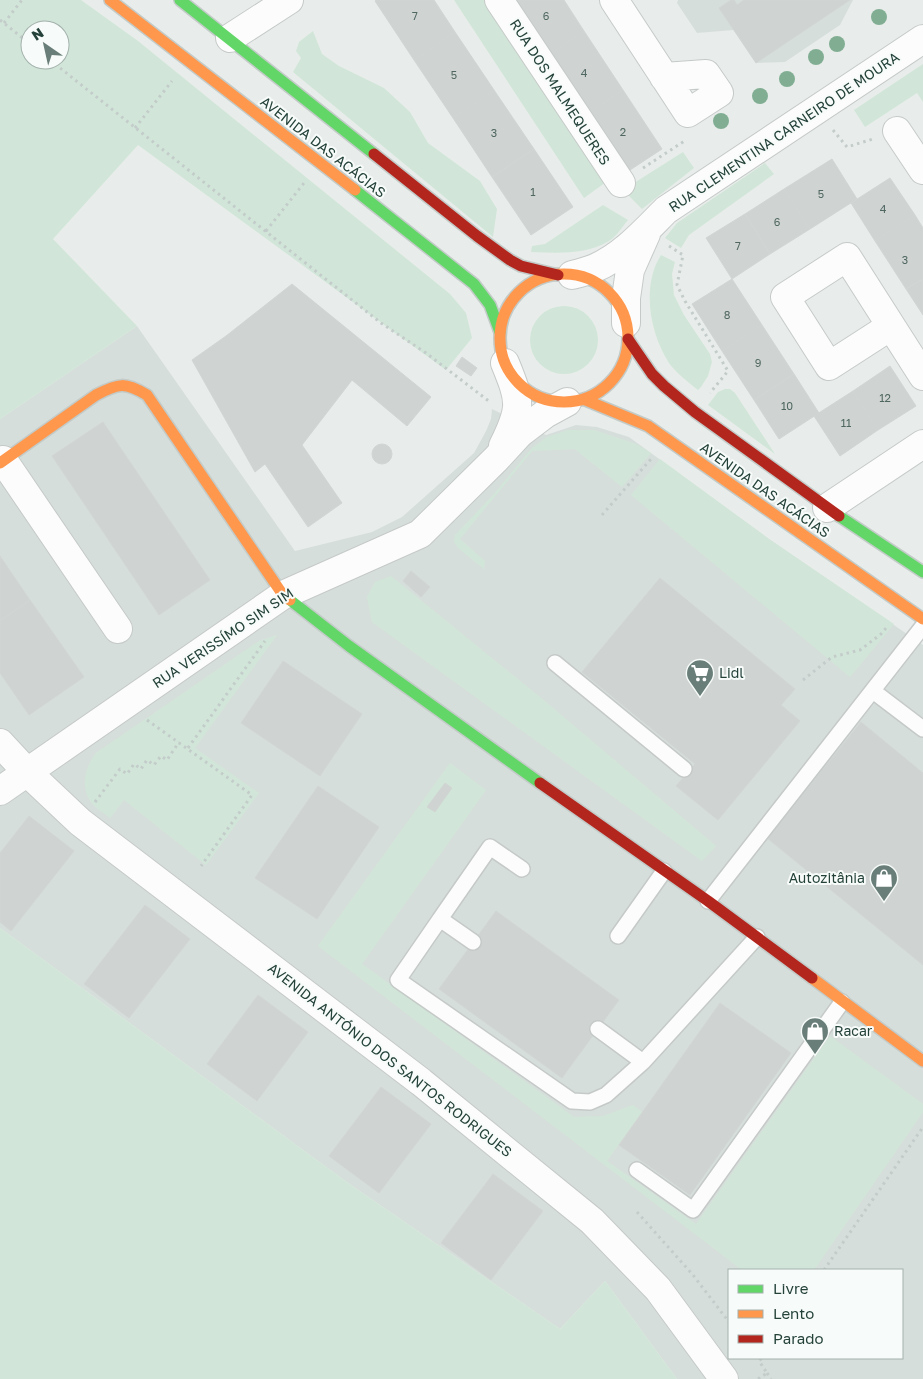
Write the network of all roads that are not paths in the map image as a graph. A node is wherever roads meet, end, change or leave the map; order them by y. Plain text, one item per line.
1 (110, 0) edge
2 (180, 0) edge
3 (289, 0) edge
4 (499, 0) edge
5 (614, 0) edge
6 (230, 38) junction
7 (923, 39) edge
8 (664, 77) junction
9 (897, 131) road end
10 (923, 170) edge
11 (620, 183) road end
12 (649, 228) junction
13 (565, 275) junction
14 (891, 326) dead end
15 (627, 331) junction
16 (500, 332) junction
17 (505, 363) junction
18 (923, 376) edge
19 (575, 401) junction
20 (923, 444) edge
21 (496, 459) junction
22 (2, 461) edge
23 (827, 508) junction
24 (923, 572) edge
25 (283, 595) junction
26 (923, 619) edge
27 (923, 626) edge
28 (118, 629) dead end
29 (554, 662) dead end
30 (873, 691) junction
31 (923, 729) edge
32 (0, 743) edge
33 (684, 769) dead end
34 (27, 772) junction
35 (0, 791) edge
36 (522, 869) dead end
37 (664, 871) junction
38 (708, 901) junction
39 (440, 919) junction
40 (618, 936) dead end
41 (757, 937) junction
42 (473, 942) dead end
43 (842, 1002) junction
44 (598, 1029) dead end
45 (923, 1061) edge
46 (643, 1062) junction
47 (637, 1170) dead end
48 (724, 1379) edge

1 - 16 main road, AVENIDA DAS ACÁCIAS
2 - 6 main road, AVENIDA DAS ACÁCIAS
3 - 6 street
4 - 11 street, RUA DOS MALMEQUERES
5 - 8 street
6 - 13 main road, AVENIDA DAS ACÁCIAS
7 - 12 street, RUA CLEMENTINA CARNEIRO DE MOURA
8 - 8 street
9 - 10 street
12 - 13 street, RUA CLEMENTINA CARNEIRO DE MOURA
12 - 15 street, RUA CLEMENTINA CARNEIRO DE MOURA
13 - 15 main road, AVENIDA DAS ACÁCIAS
13 - 16 main road, AVENIDA DAS ACÁCIAS
14 - 18 street
15 - 19 main road
15 - 23 main road, AVENIDA DAS ACÁCIAS
16 - 17 main road, AVENIDA DAS ACÁCIAS
17 - 19 main road, AVENIDA DAS ACÁCIAS
17 - 21 street, RUA VERISSÍMO SIM SIM
19 - 21 street, RUA VERISSÍMO SIM SIM
19 - 26 main road, AVENIDA DAS ACÁCIAS
20 - 23 street
21 - 25 street, RUA VERISSÍMO SIM SIM
22 - 25 main road
22 - 28 street
23 - 24 main road, AVENIDA DAS ACÁCIAS
25 - 34 street, RUA VERISSÍMO SIM SIM
25 - 37 main road
27 - 30 lane
29 - 33 lane
30 - 31 lane
30 - 38 lane
32 - 34 street, AVENIDA ANTÓNIO DOS SANTOS RODRIGUES
34 - 35 street, RUA VERISSÍMO SIM SIM
34 - 48 street, AVENIDA ANTÓNIO DOS SANTOS RODRIGUES
36 - 39 lane
37 - 38 main road
37 - 40 lane
38 - 41 main road
39 - 42 lane
39 - 46 lane
41 - 43 main road
41 - 46 lane
43 - 45 main road
43 - 47 lane
44 - 46 lane

